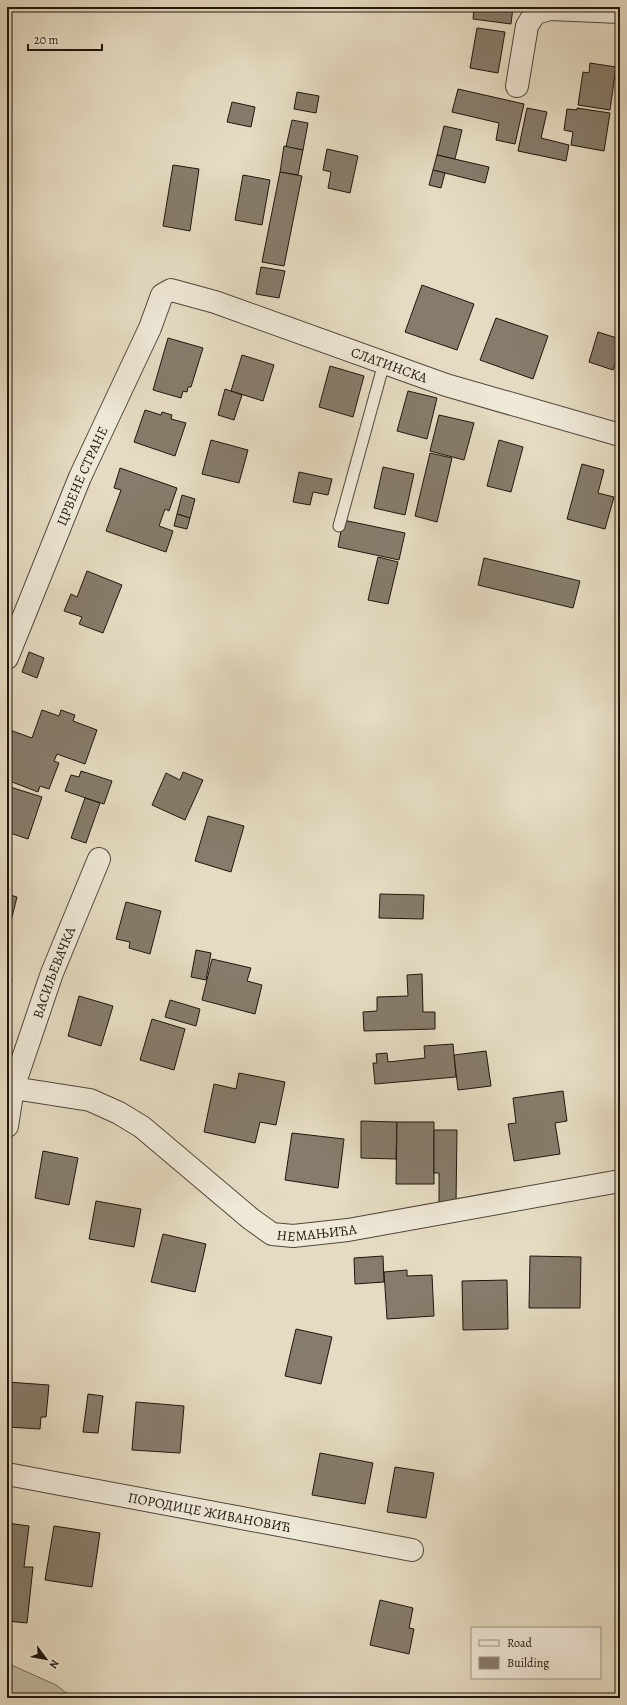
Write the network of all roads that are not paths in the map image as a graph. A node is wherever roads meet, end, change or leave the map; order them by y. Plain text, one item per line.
1 (620, 12) edge
2 (517, 86) dead end
3 (162, 295) joint
4 (384, 363) junction
5 (620, 435) edge
6 (339, 526) dead end
7 (7, 658) edge
8 (99, 859) dead end
9 (10, 1088) edge
10 (7, 1126) edge
11 (620, 1181) edge
12 (7, 1474) edge
13 (412, 1550) dead end

1 - 2 street
3 - 4 street, СЛАТИНСКА
3 - 7 street, ЦРВЕНЕ СТРАНЕ
4 - 5 street, СЛАТИНСКА
4 - 6 lane
8 - 9 street, ВАСИЉЕВАЧКА
9 - 10 street
9 - 11 street, НЕМАЊИЋА
12 - 13 street, ПОРОДИЦЕ ЖИВАНОВИЋ

